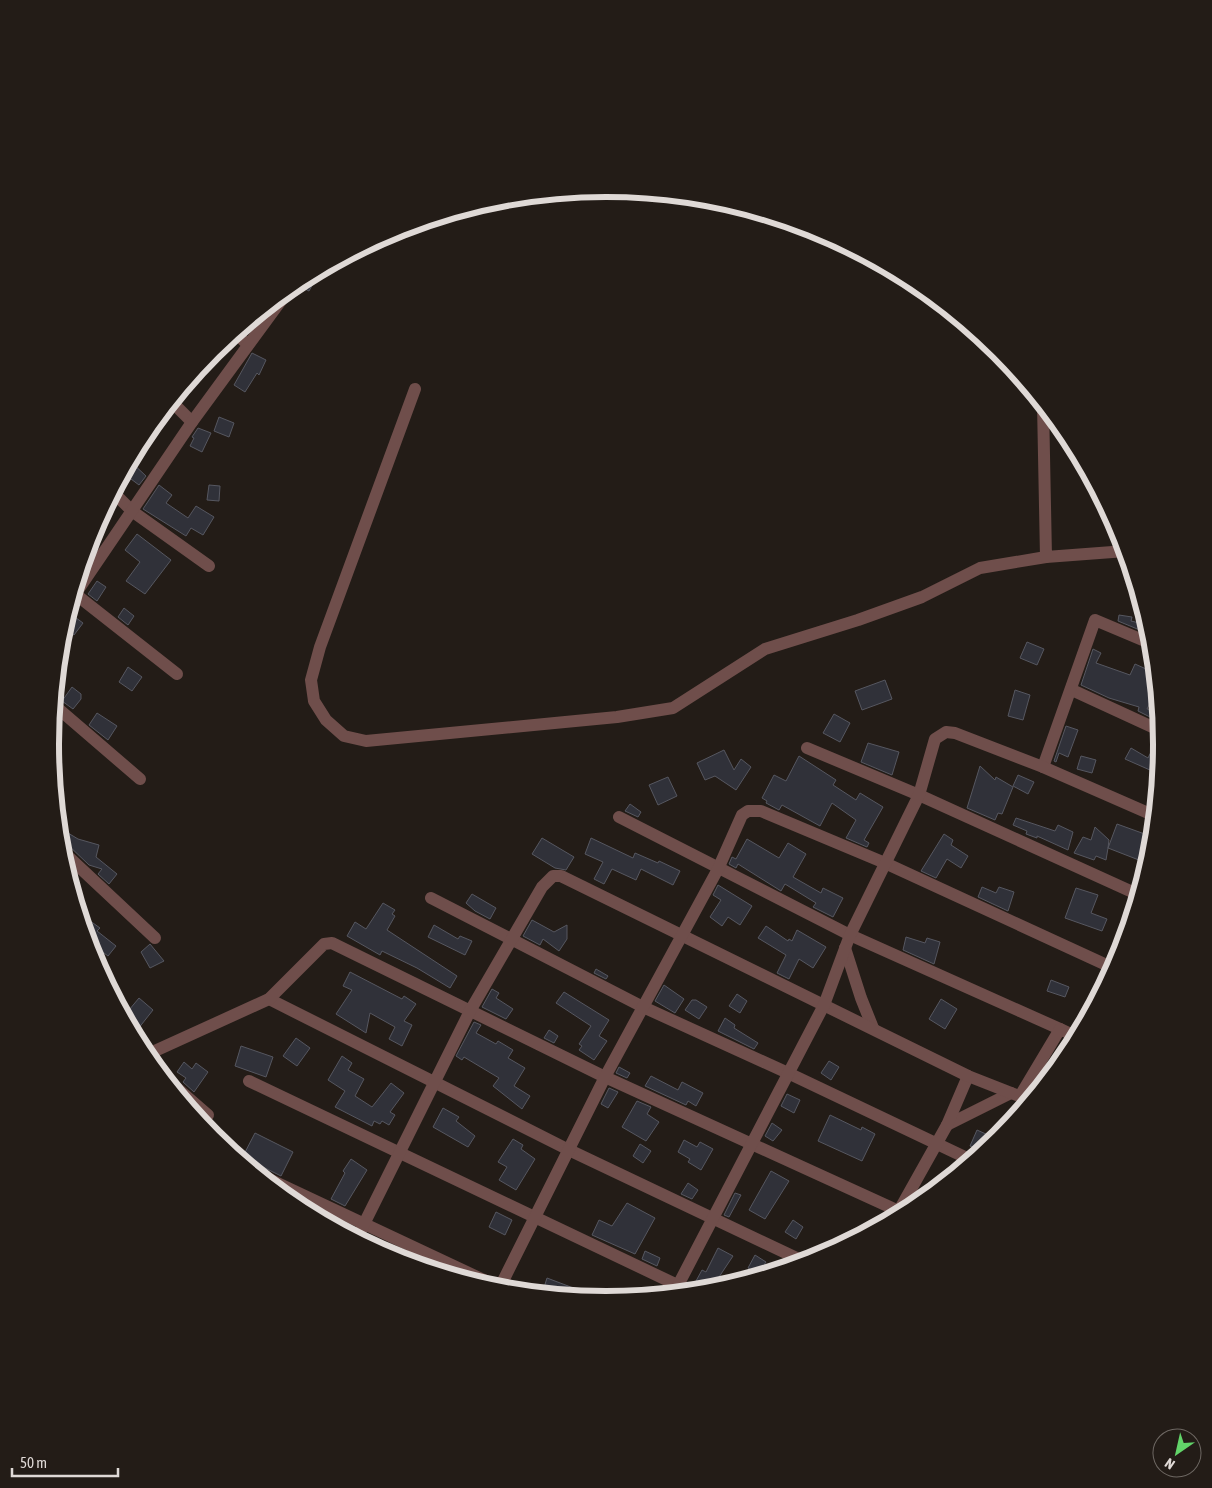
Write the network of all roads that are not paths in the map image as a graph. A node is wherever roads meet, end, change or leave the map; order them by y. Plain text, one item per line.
1 (274, 309) edge
2 (241, 337) edge
3 (248, 345) junction
4 (415, 389) dead end
5 (176, 406) edge
6 (1043, 415) edge
7 (192, 422) junction
8 (118, 497) edge
9 (132, 511) junction
10 (1118, 552) edge
11 (1046, 557) junction
12 (209, 566) dead end
13 (85, 578) edge
14 (78, 599) edge
15 (1144, 640) edge
16 (177, 674) dead end
17 (1072, 690) junction
18 (60, 709) edge
19 (1153, 727) edge
20 (807, 748) dead end
21 (1043, 767) junction
22 (140, 779) dead end
23 (919, 794) junction
24 (1149, 813) edge
25 (618, 817) dead end
26 (71, 858) edge
27 (885, 863) junction
28 (718, 869) junction
29 (1133, 893) edge
30 (431, 898) dead end
31 (681, 934) junction
32 (850, 935) junction
33 (156, 938) dead end
34 (510, 940) junction
35 (845, 948) junction
36 (1107, 965) edge
37 (269, 999) junction
38 (824, 1004) junction
39 (643, 1007) junction
40 (470, 1011) junction
41 (873, 1028) junction
42 (1060, 1029) junction
43 (1070, 1034) edge
44 (154, 1052) edge
45 (788, 1072) junction
46 (968, 1076) junction
47 (605, 1077) junction
48 (249, 1081) dead end
49 (434, 1082) junction
50 (1020, 1096) edge
51 (191, 1100) edge
52 (208, 1115) dead end
53 (947, 1125) junction
54 (936, 1143) junction
55 (753, 1146) junction
56 (569, 1150) junction
57 (400, 1152) junction
58 (965, 1157) edge
59 (285, 1187) edge
60 (905, 1202) edge
61 (893, 1210) edge
62 (535, 1215) junction
63 (712, 1219) junction
64 (364, 1224) junction
65 (360, 1233) edge
66 (795, 1257) edge
67 (470, 1274) edge
68 (504, 1282) edge
69 (673, 1287) edge
70 (677, 1287) edge

1 - 3 street
2 - 3 street
3 - 7 street
4 - 11 street
5 - 7 street
6 - 11 street
7 - 9 street
8 - 9 street
9 - 12 street
9 - 13 street
10 - 11 street
14 - 16 street
15 - 17 street
17 - 19 street
17 - 21 street
18 - 22 street
20 - 23 street
21 - 23 street
21 - 24 street
23 - 27 street
23 - 29 street
25 - 28 street
26 - 33 street
27 - 28 street
27 - 32 street
27 - 36 street
28 - 31 street
28 - 32 street
30 - 34 street
31 - 34 street
31 - 38 street
31 - 39 street
32 - 35 street
32 - 42 street
34 - 39 street
34 - 40 street
35 - 38 street
35 - 41 street
37 - 40 street
37 - 44 street
37 - 49 street
38 - 41 street
38 - 45 street
39 - 45 street
39 - 47 street
40 - 47 street
40 - 49 street
41 - 46 street
42 - 43 street
42 - 50 street
45 - 54 street
45 - 55 street
46 - 50 street
46 - 53 street
47 - 55 street
47 - 56 street
48 - 57 street
49 - 56 street
49 - 57 street
50 - 53 street
51 - 52 street
53 - 54 street
54 - 58 street
54 - 60 street
55 - 61 street
55 - 63 street
56 - 62 street
56 - 63 street
57 - 62 street
57 - 64 street
59 - 64 street
62 - 68 street
62 - 69 street
63 - 66 street
63 - 70 street
64 - 65 street
64 - 67 street

